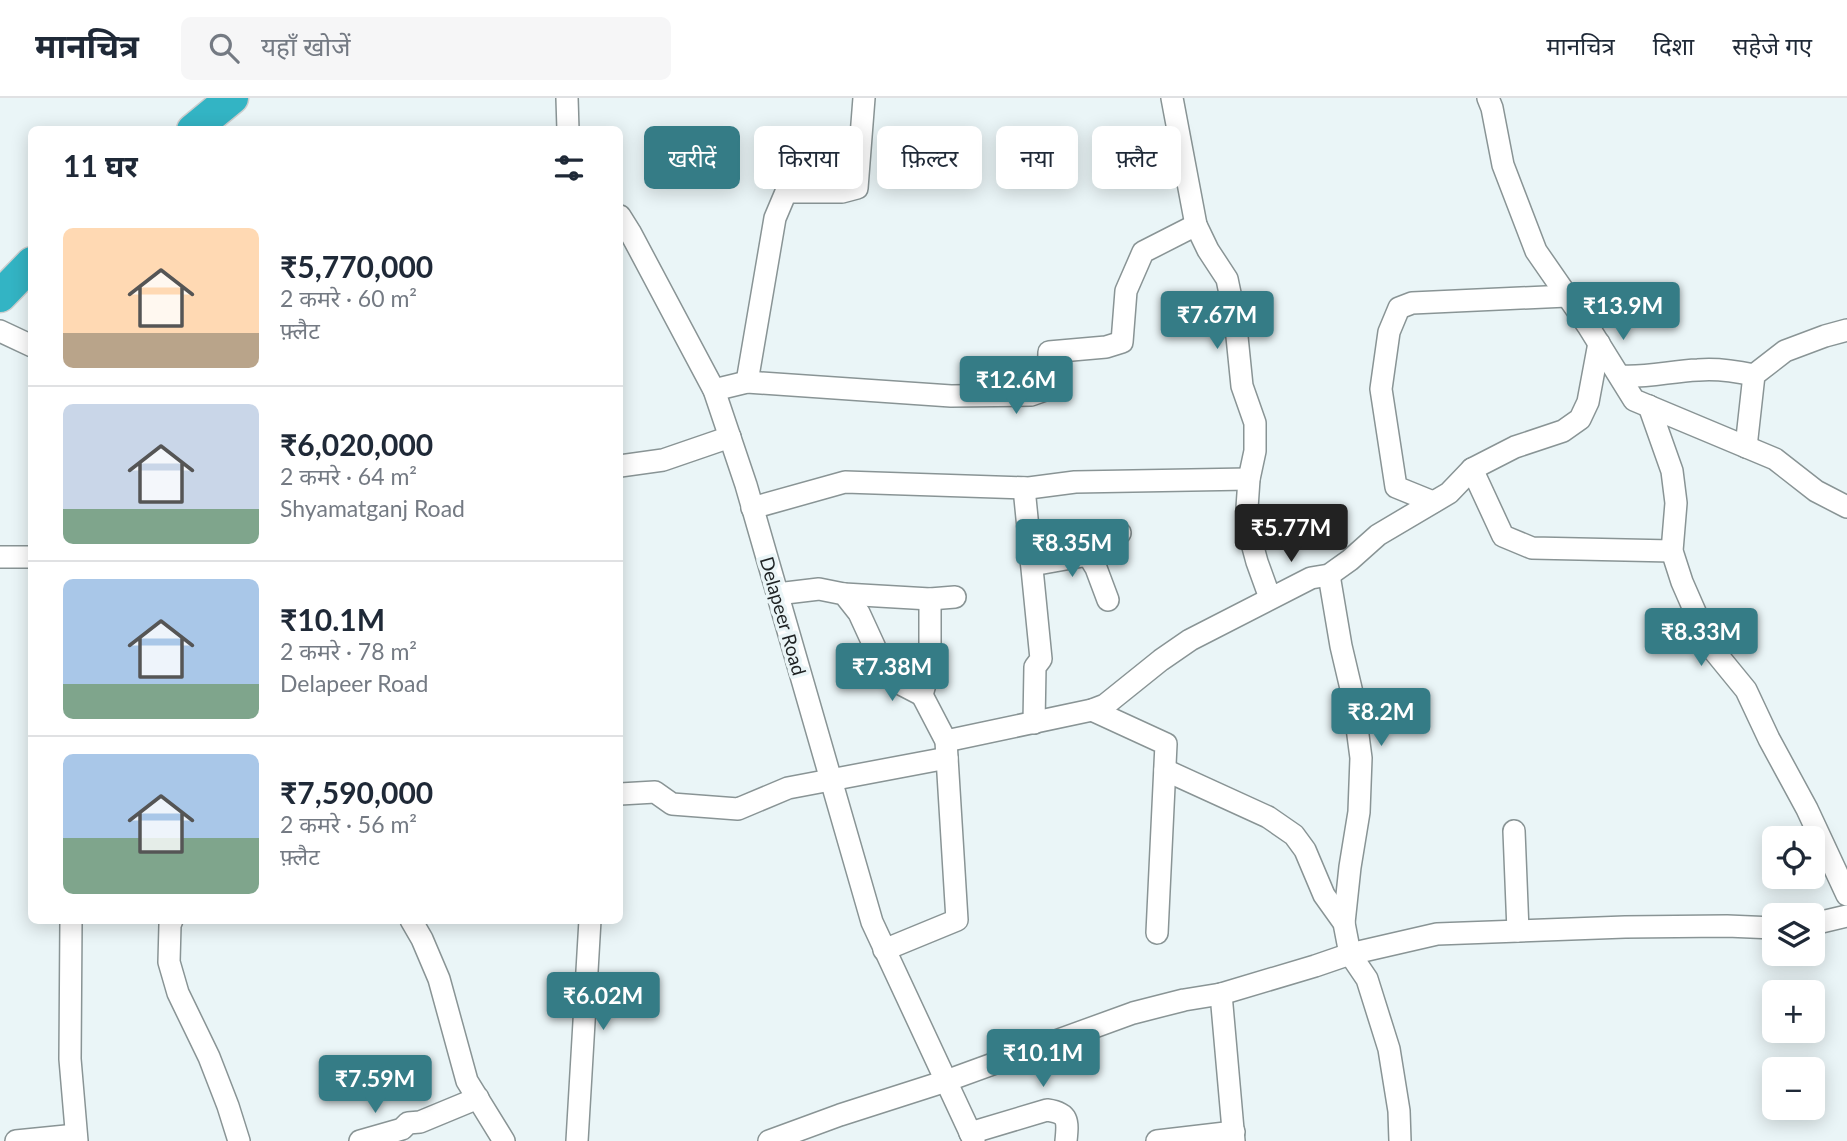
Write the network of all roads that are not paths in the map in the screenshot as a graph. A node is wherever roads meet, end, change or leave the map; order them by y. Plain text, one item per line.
1 (205, 98) edge
2 (232, 98) edge
3 (567, 98) edge
4 (864, 98) edge
5 (1172, 98) edge
6 (1488, 98) edge
7 (172, 126) edge
8 (198, 126) edge
9 (568, 126) edge
10 (623, 221) edge
11 (1196, 225) junction
12 (28, 267) edge
13 (28, 288) edge
14 (0, 296) edge
15 (1567, 296) junction
16 (0, 316) edge
17 (1847, 330) edge
18 (0, 331) edge
19 (1599, 343) junction
20 (28, 344) edge
21 (1754, 375) junction
22 (1620, 376) junction
23 (747, 382) junction
24 (714, 390) junction
25 (1649, 406) junction
26 (730, 438) junction
27 (1746, 447) junction
28 (623, 466) edge
29 (1472, 469) junction
30 (1249, 479) junction
31 (1024, 488) junction
32 (1433, 502) junction
33 (1847, 506) edge
34 (752, 508) junction
35 (1120, 533) dead end
36 (1672, 551) junction
37 (1088, 555) junction
38 (0, 557) edge
39 (28, 557) edge
40 (1032, 565) junction
41 (1329, 575) junction
42 (777, 594) junction
43 (844, 594) junction
44 (955, 597) dead end
45 (1270, 598) junction
46 (930, 599) junction
47 (1108, 600) dead end
48 (922, 695) junction
49 (1092, 710) junction
50 (1034, 723) junction
51 (947, 749) junction
52 (1165, 770) junction
53 (830, 780) junction
54 (623, 794) edge
55 (1514, 831) dead end
56 (1847, 895) edge
57 (1847, 916) edge
58 (1825, 921) edge
59 (1344, 923) junction
60 (71, 924) edge
61 (170, 924) edge
62 (413, 924) edge
63 (590, 924) edge
64 (1762, 927) edge
65 (1518, 931) junction
66 (1157, 933) dead end
67 (884, 950) junction
68 (1350, 954) junction
69 (1221, 994) junction
70 (947, 1082) junction
71 (478, 1098) junction
72 (402, 1135) edge
73 (1234, 1136) edge
74 (972, 1137) edge
75 (76, 1138) edge
76 (16, 1141) edge
77 (239, 1141) edge
78 (360, 1141) edge
79 (504, 1141) edge
80 (577, 1141) edge
81 (769, 1141) edge
82 (1066, 1141) edge
83 (1157, 1141) edge
84 (1400, 1141) edge

1 - 7 highway
2 - 8 highway
3 - 9 street
4 - 23 street
5 - 11 street
6 - 15 street
10 - 24 street, Delapeer Road
11 - 23 street
11 - 30 street
12 - 14 highway
13 - 16 highway
15 - 19 street
15 - 32 street
17 - 21 street
18 - 20 street
19 - 22 street
19 - 29 street
21 - 22 street
21 - 27 street
22 - 25 street
23 - 24 street
24 - 26 street, Delapeer Road
25 - 27 street
25 - 36 street
26 - 28 street
26 - 34 street, Delapeer Road
27 - 33 street
29 - 32 street
29 - 36 street
30 - 31 street
30 - 45 street
31 - 34 street
31 - 40 street
32 - 41 street
34 - 42 street, Delapeer Road
35 - 37 street
36 - 56 street
37 - 40 street
37 - 47 street
38 - 39 street
40 - 50 street
41 - 45 street
41 - 59 street
42 - 43 street
42 - 53 street, Delapeer Road
43 - 46 street
43 - 48 street
44 - 46 street
45 - 49 street
46 - 48 street
48 - 51 street
49 - 50 street
49 - 52 street
50 - 51 street
51 - 53 street
51 - 67 street
52 - 59 street
52 - 66 street
53 - 54 street
53 - 67 street, Delapeer Road
55 - 65 street
57 - 58 street
59 - 68 street
60 - 75 street
61 - 77 street
62 - 71 street
63 - 80 street
64 - 65 street
65 - 68 street
67 - 70 street, Delapeer Road
68 - 69 street
68 - 84 street
69 - 70 street
69 - 73 street
70 - 74 street, Delapeer Road
70 - 81 street
71 - 72 street
71 - 79 street
72 - 78 street
73 - 83 street
74 - 82 street
75 - 76 street

